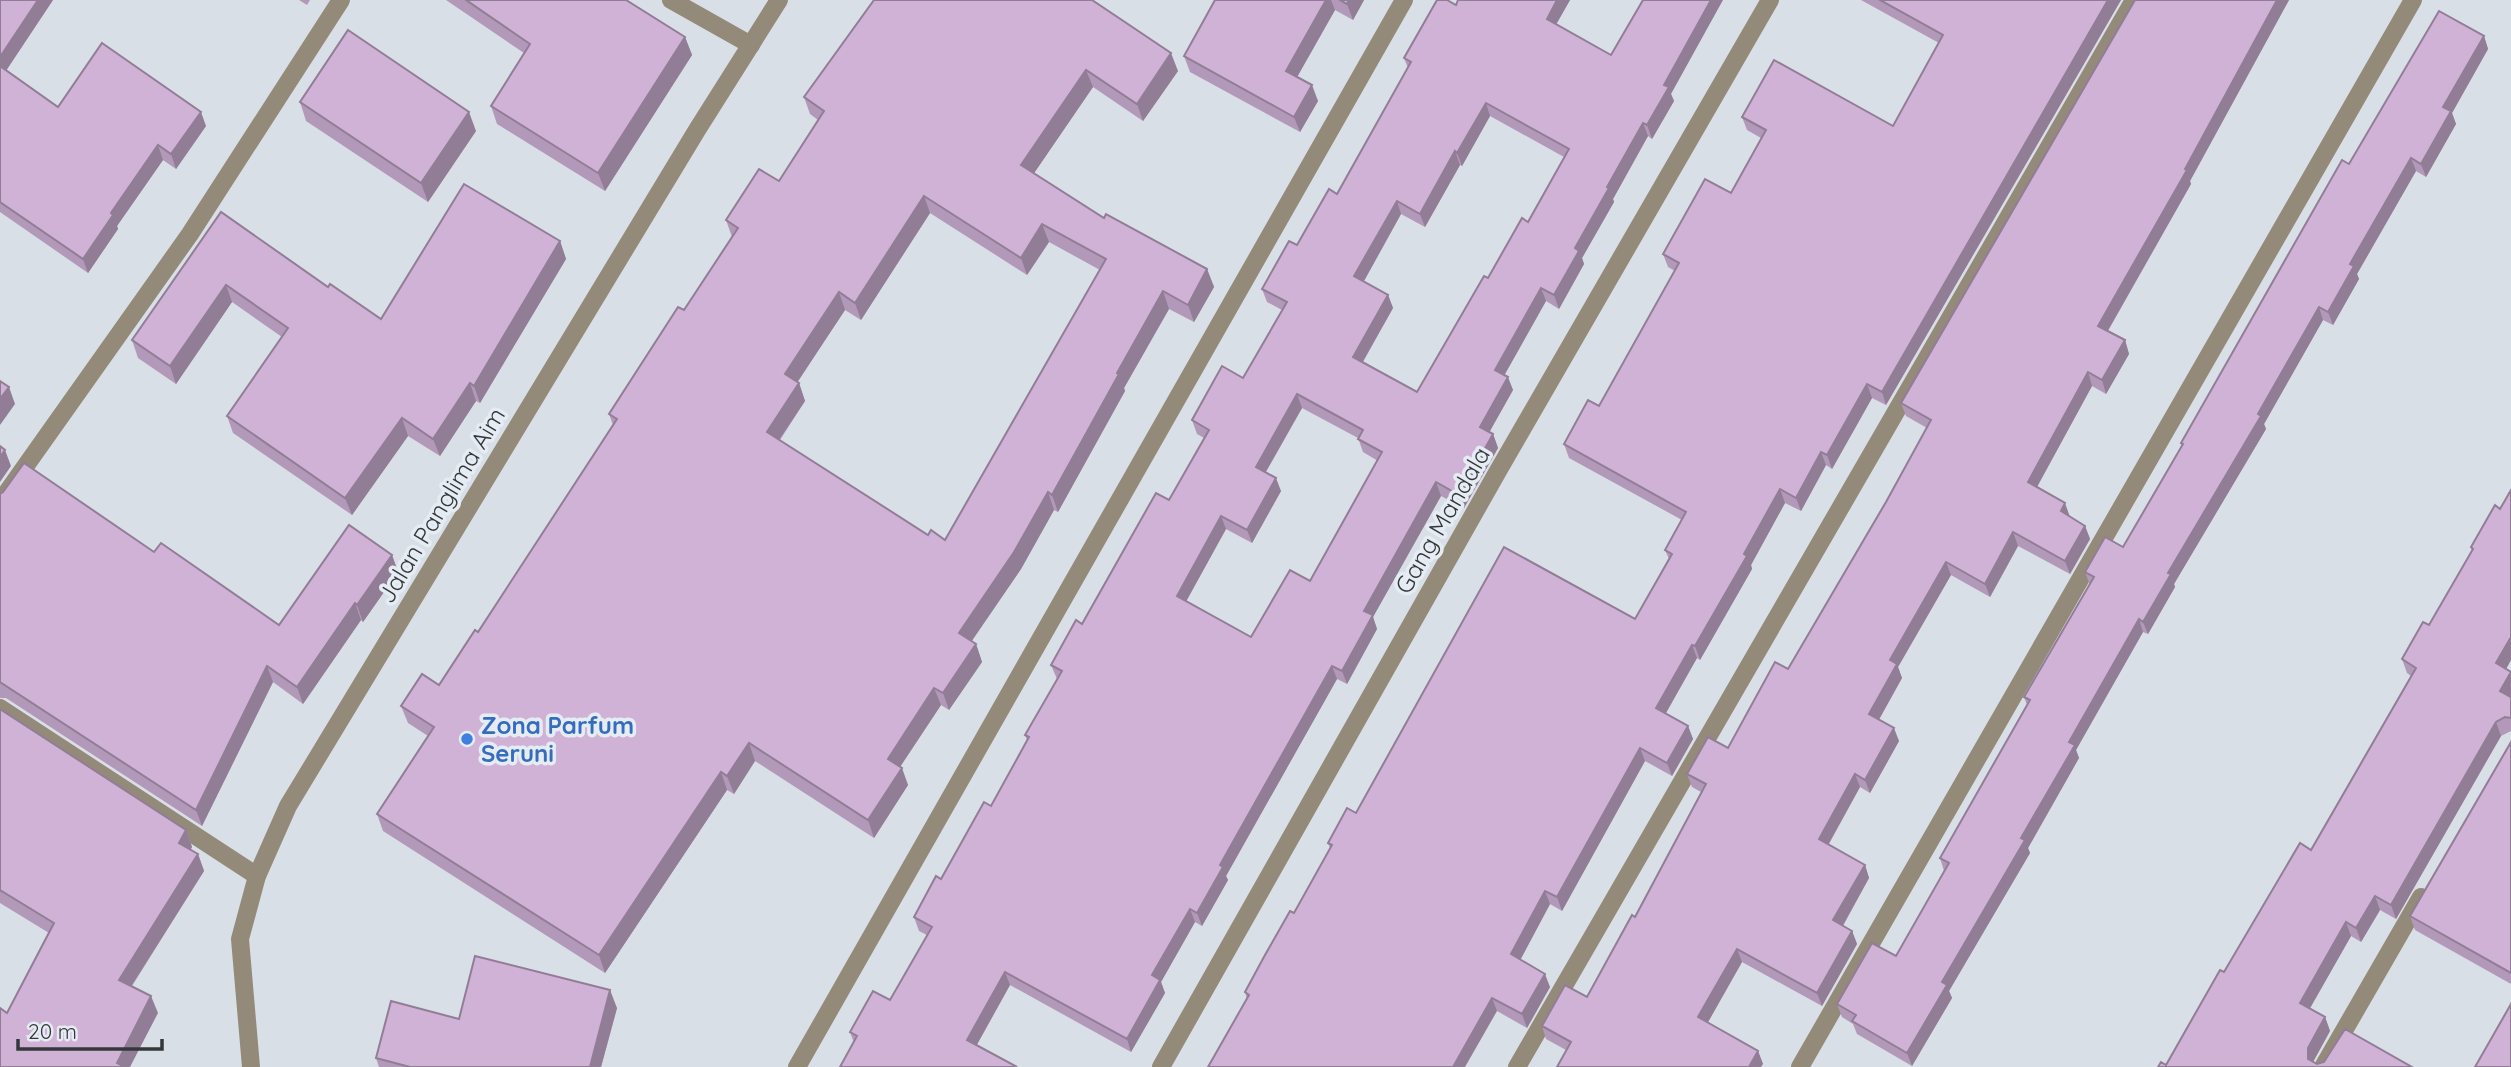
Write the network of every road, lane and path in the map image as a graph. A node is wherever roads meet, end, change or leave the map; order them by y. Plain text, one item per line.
1 (341, 0) edge
2 (671, 0) edge
3 (779, 0) edge
4 (1404, 0) edge
5 (1770, 0) edge
6 (2134, 0) edge
7 (2413, 0) edge
8 (751, 45) junction
9 (0, 502) edge
10 (0, 708) edge
11 (257, 876) junction
12 (2428, 887) edge
13 (251, 1067) edge
14 (797, 1067) edge
15 (1161, 1067) edge
16 (1517, 1067) edge
17 (1800, 1067) edge
18 (2323, 1067) edge

1 - 9 street
2 - 8 street
3 - 8 street, Jalan Panglima Aim
4 - 14 street
5 - 15 street, Gang Mandala
6 - 16 street
7 - 17 street
8 - 11 street, Jalan Panglima Aim
10 - 11 street
11 - 13 street, Jalan Panglima Aim
12 - 18 street

